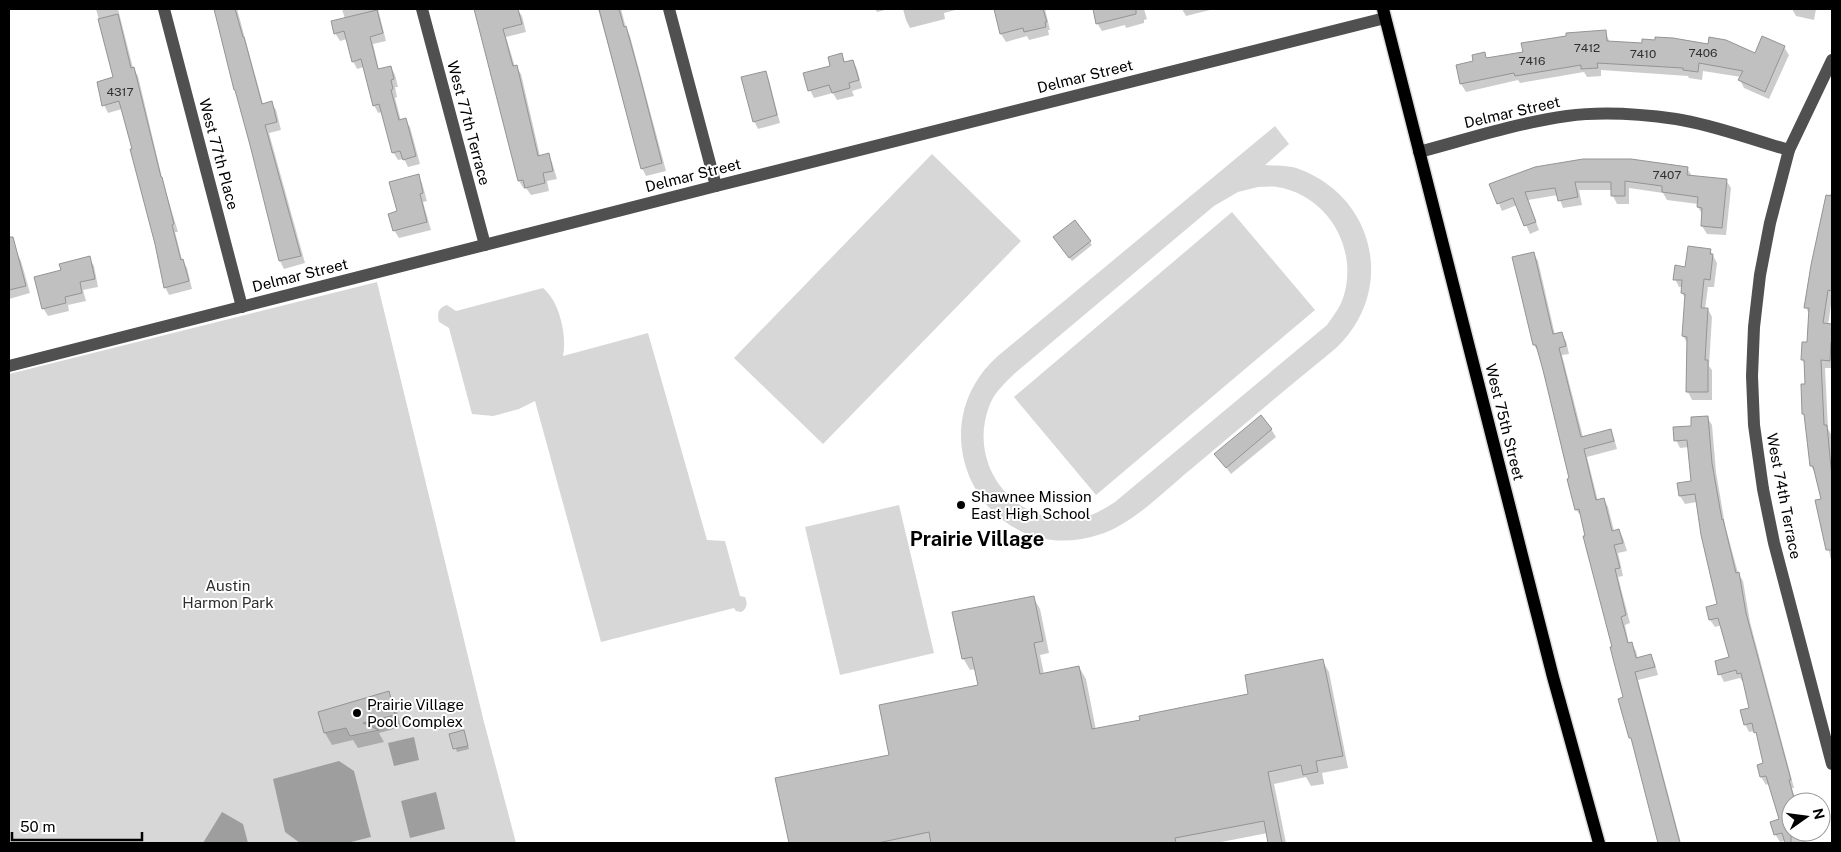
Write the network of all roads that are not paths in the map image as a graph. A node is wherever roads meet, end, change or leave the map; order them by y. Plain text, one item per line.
1 (164, 9) edge
2 (422, 9) edge
3 (669, 9) edge
4 (1384, 13) edge
5 (1832, 60) edge
6 (1789, 150) junction
7 (1419, 152) junction
8 (716, 186) junction
9 (485, 245) junction
10 (242, 307) junction
11 (9, 366) edge
12 (1832, 764) edge
13 (1599, 843) edge

1 - 10 street, West 77th Place
2 - 9 street, West 77th Terrace
3 - 8 street
4 - 7 main road, West 75th Street
4 - 8 street, Delmar Street
5 - 6 street, West 74th Terrace
6 - 7 street, Delmar Street
6 - 12 street, West 74th Terrace
7 - 13 main road, West 75th Street
8 - 9 street, Delmar Street
9 - 10 street, Delmar Street
10 - 11 street, Delmar Street

